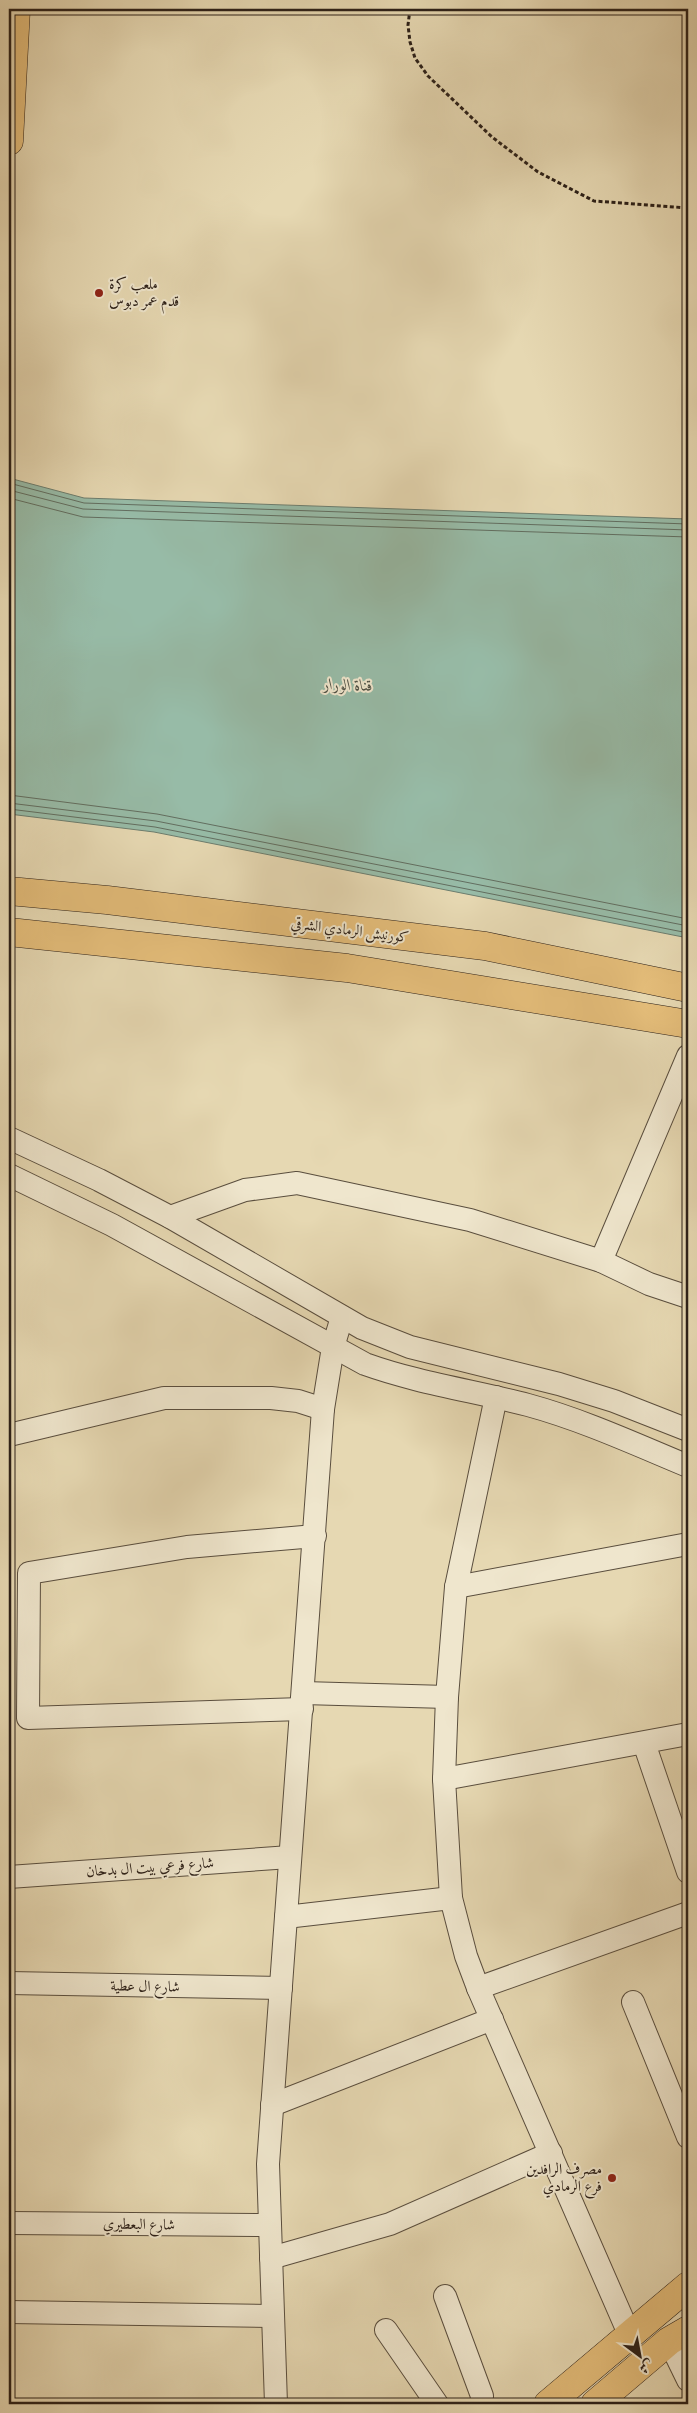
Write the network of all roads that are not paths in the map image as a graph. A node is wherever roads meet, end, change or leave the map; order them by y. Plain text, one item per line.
1 (16, 9) edge
2 (9, 141) edge
3 (9, 891) edge
4 (9, 932) edge
5 (688, 988) edge
6 (688, 1024) edge
7 (688, 1056) edge
8 (9, 1138) edge
9 (9, 1175) edge
10 (170, 1218) junction
11 (601, 1261) junction
12 (688, 1297) edge
13 (342, 1317) junction
14 (333, 1347) junction
15 (496, 1397) junction
16 (323, 1409) junction
17 (688, 1430) edge
18 (9, 1435) edge
19 (688, 1466) edge
20 (315, 1536) junction
21 (688, 1544) edge
22 (456, 1587) junction
23 (447, 1698) junction
24 (302, 1701) junction
25 (688, 1734) edge
26 (644, 1743) junction
27 (444, 1779) junction
28 (290, 1856) junction
29 (688, 1872) edge
30 (9, 1877) edge
31 (451, 1898) junction
32 (688, 1913) edge
33 (286, 1917) junction
34 (9, 1983) edge
35 (281, 1988) junction
36 (478, 1988) junction
37 (633, 2002) dead end
38 (492, 2019) junction
39 (272, 2105) junction
40 (688, 2138) edge
41 (551, 2153) junction
42 (9, 2223) edge
43 (270, 2225) junction
44 (270, 2258) junction
45 (688, 2286) edge
46 (445, 2296) dead end
47 (9, 2312) edge
48 (272, 2316) junction
49 (386, 2330) dead end
50 (630, 2336) junction
51 (679, 2336) edge
52 (688, 2380) edge
53 (276, 2404) edge
54 (437, 2404) edge
55 (481, 2404) edge
56 (548, 2404) edge
57 (595, 2404) edge

1 - 2 main road
3 - 5 main road, كورنيش الرمادي الشرقي
4 - 6 main road
7 - 11 street
8 - 10 street
9 - 14 street
10 - 11 street
10 - 13 street
11 - 12 street
13 - 14 street
13 - 17 street
14 - 15 street
14 - 16 street
15 - 19 street
15 - 22 street
16 - 18 street
16 - 20 street
20 - 24 street
20 - 24 street
21 - 22 street
22 - 23 street
23 - 24 street
23 - 27 street
24 - 28 street
25 - 26 street
26 - 27 street
26 - 29 street
27 - 31 street
28 - 30 street, شارع فرعي بيت ال بدخان
28 - 33 street
31 - 33 street
31 - 36 street
32 - 36 street
33 - 35 street
34 - 35 street, شارع ال عطية
35 - 39 street
36 - 38 street
37 - 40 street
38 - 39 street
38 - 41 street
39 - 43 street
41 - 44 street
41 - 50 street
42 - 43 street, شارع البعطيري
43 - 44 street
44 - 48 street
45 - 50 main road
46 - 55 street
47 - 48 street
48 - 53 street
49 - 54 street
50 - 56 main road
51 - 52 street
51 - 57 main road

